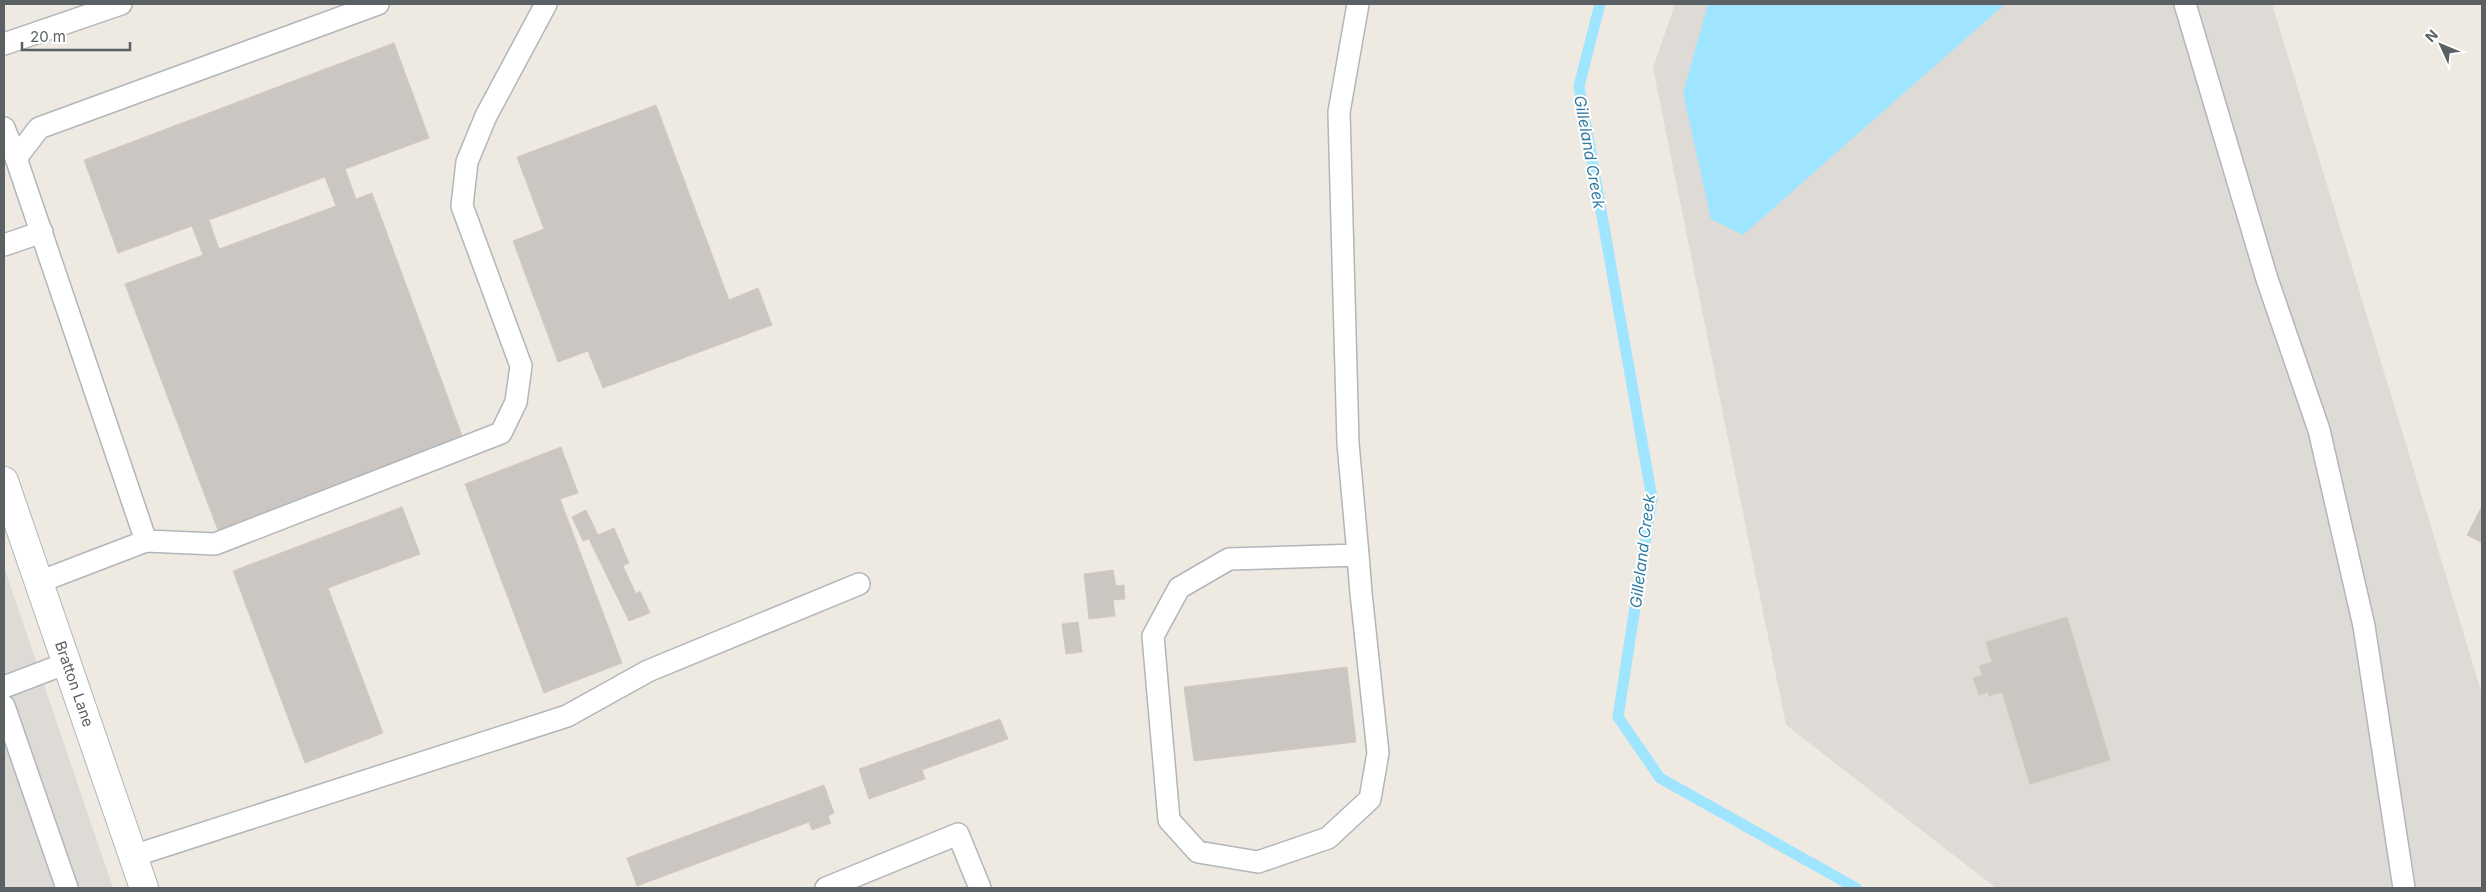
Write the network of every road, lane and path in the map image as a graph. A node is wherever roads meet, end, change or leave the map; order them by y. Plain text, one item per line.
1 (121, 4) edge
2 (378, 4) edge
3 (546, 4) edge
4 (1358, 4) edge
5 (2185, 4) edge
6 (4, 44) edge
7 (4, 128) edge
8 (16, 158) junction
9 (42, 232) junction
10 (4, 245) edge
11 (4, 481) edge
12 (146, 541) junction
13 (1358, 556) junction
14 (39, 582) junction
15 (859, 584) dead end
16 (67, 663) junction
17 (4, 687) edge
18 (4, 706) edge
19 (133, 856) junction
20 (67, 888) edge
21 (144, 888) edge
22 (826, 888) edge
23 (980, 888) edge
24 (2404, 888) edge

1 - 6 lane
2 - 8 lane
3 - 12 lane
4 - 13 lane
5 - 24 lane
7 - 8 lane
8 - 9 lane
9 - 10 lane
9 - 12 lane
11 - 14 street, Bratton Lane
12 - 14 lane
13 - 13 lane
14 - 16 street, Bratton Lane
15 - 19 lane
16 - 17 lane
16 - 19 street, Bratton Lane
18 - 20 lane
19 - 21 street, Bratton Lane
22 - 23 lane

